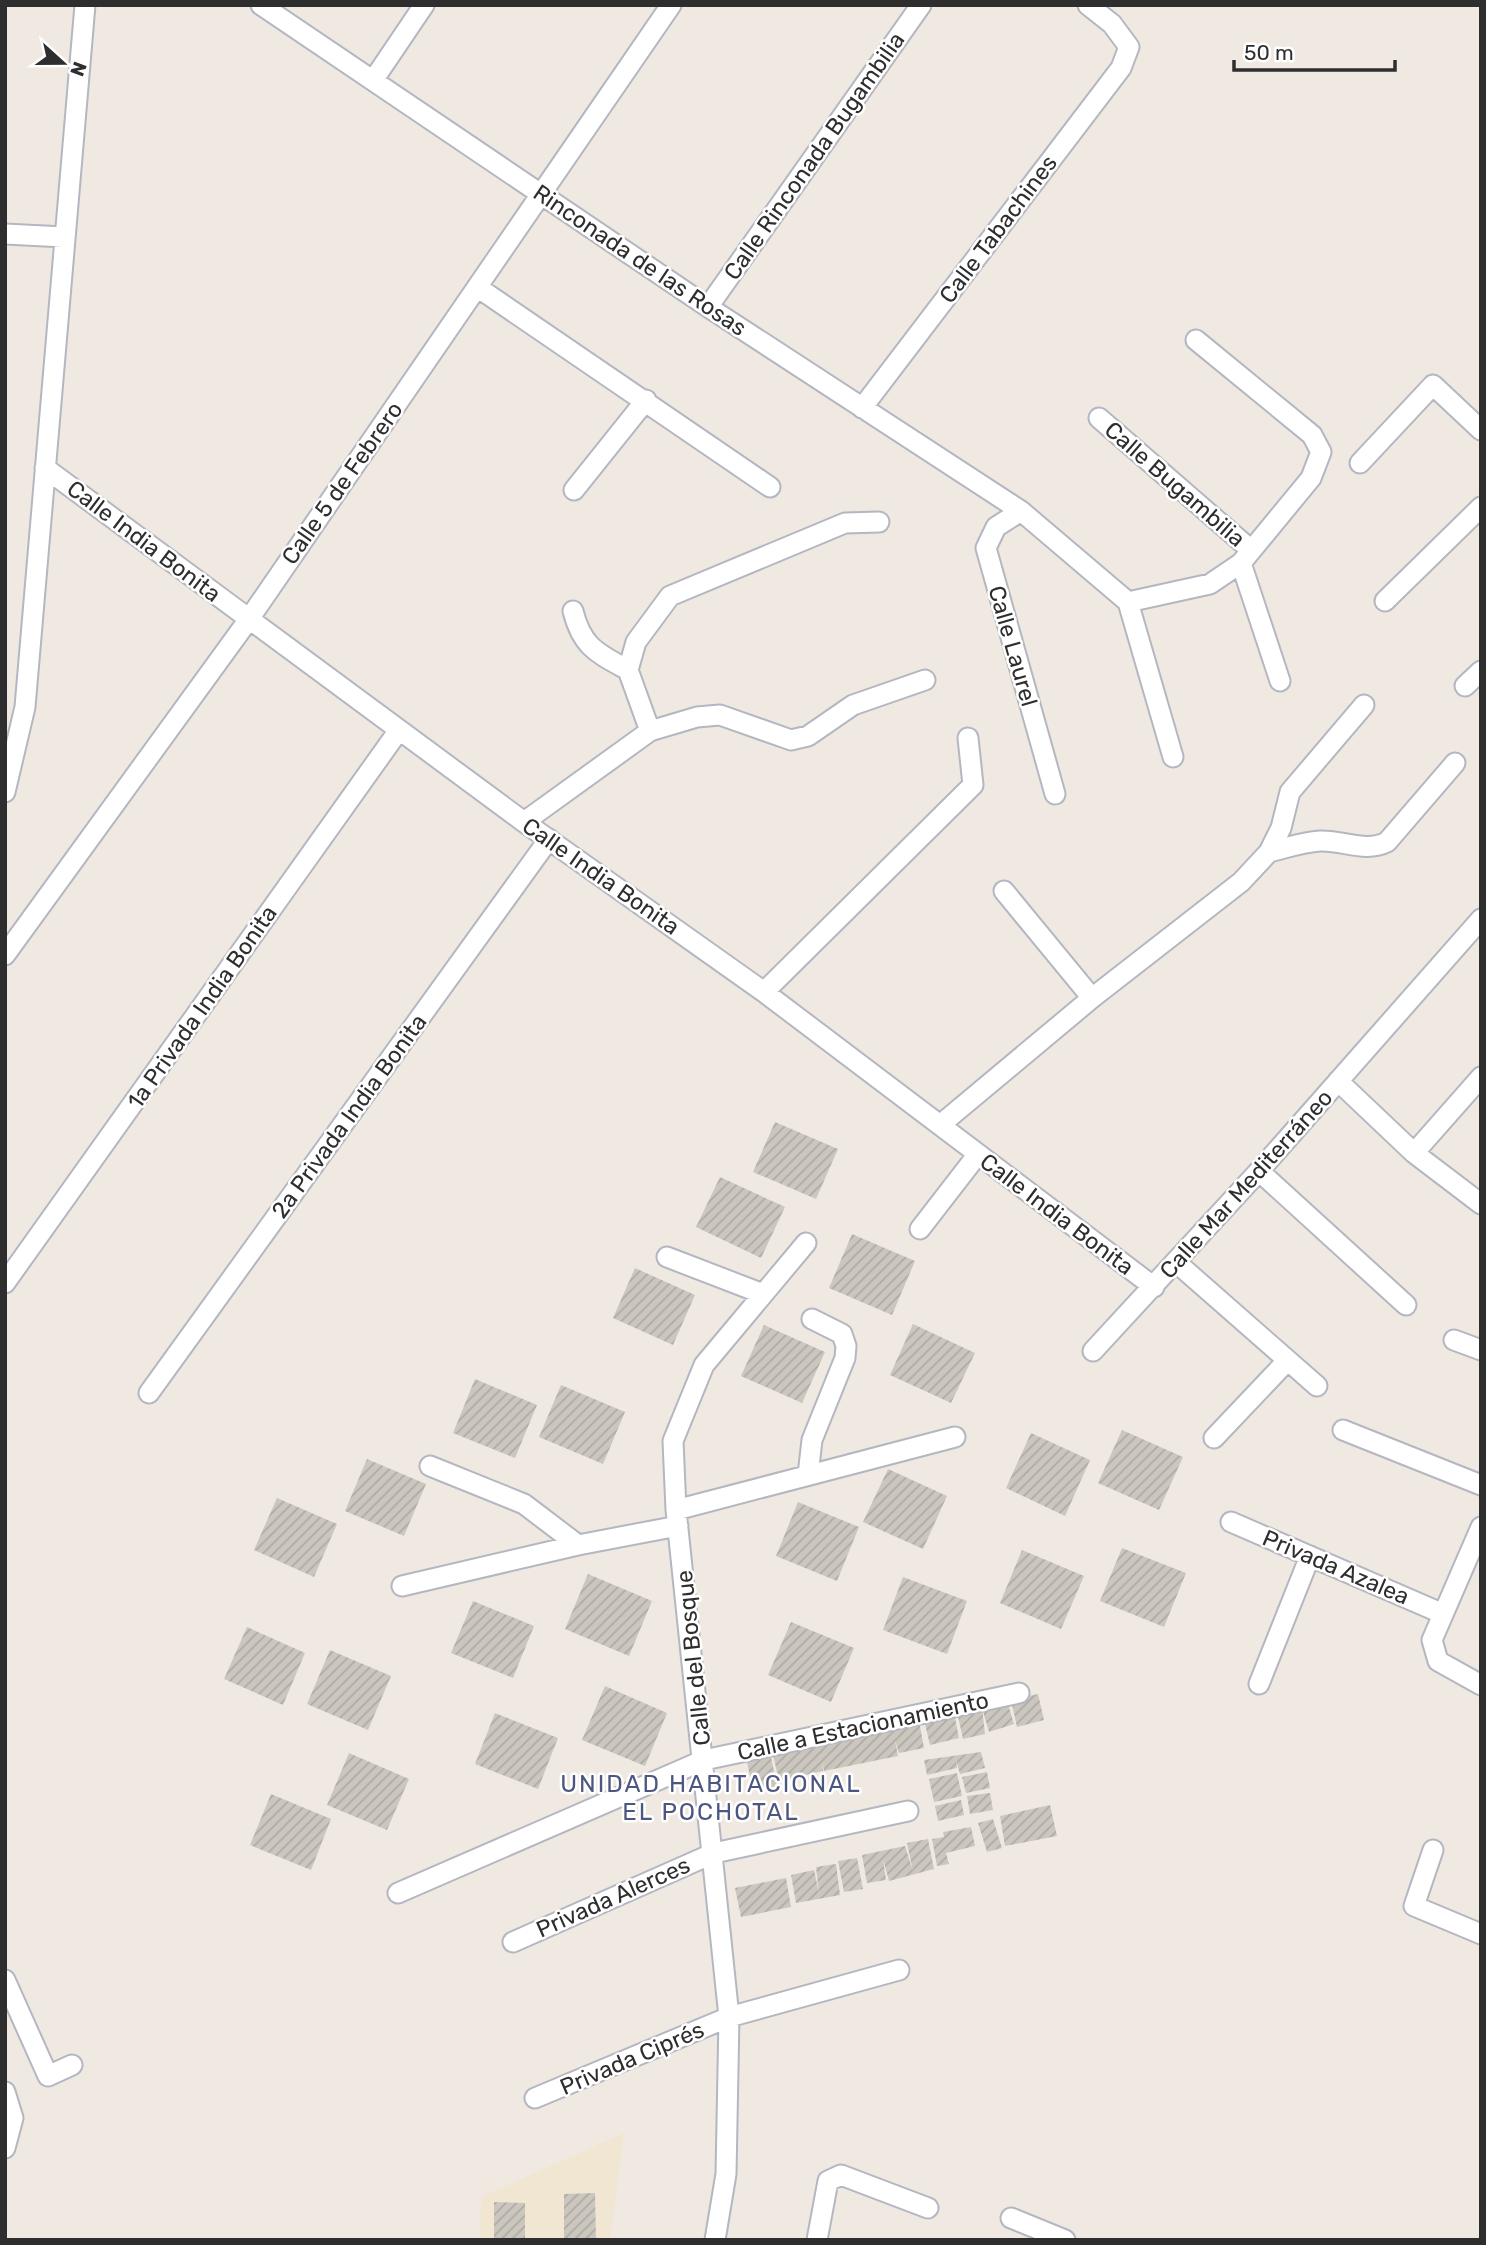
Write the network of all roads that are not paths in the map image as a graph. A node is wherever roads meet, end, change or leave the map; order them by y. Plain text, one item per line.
1 (85, 5) edge
2 (261, 5) edge
3 (424, 5) edge
4 (671, 5) edge
5 (921, 5) edge
6 (1088, 5) edge
7 (374, 79) junction
8 (542, 194) junction
9 (5, 234) edge
10 (64, 237) junction
11 (477, 287) junction
12 (708, 307) junction
13 (1196, 340) dead end
14 (646, 400) junction
15 (862, 408) junction
16 (1100, 418) dead end
17 (1481, 430) edge
18 (1360, 463) dead end
19 (46, 468) junction
20 (770, 487) dead end
21 (574, 490) dead end
22 (1021, 511) junction
23 (1477, 519) edge
24 (879, 522) dead end
25 (1246, 556) junction
26 (1385, 601) dead end
27 (1128, 602) junction
28 (573, 611) dead end
29 (249, 619) junction
30 (628, 670) junction
31 (1481, 671) edge
32 (925, 680) dead end
33 (1280, 681) dead end
34 (1465, 686) dead end
35 (1364, 705) dead end
36 (399, 730) junction
37 (650, 731) junction
38 (968, 738) dead end
39 (1173, 757) dead end
40 (1455, 763) dead end
41 (6, 786) edge
42 (1055, 794) dead end
43 (524, 822) junction
44 (549, 839) junction
45 (1269, 852) junction
46 (1004, 891) dead end
47 (1481, 919) edge
48 (5, 955) edge
49 (764, 992) junction
50 (1092, 998) junction
51 (1481, 1077) edge
52 (1338, 1081) junction
53 (940, 1125) junction
54 (1414, 1153) junction
55 (978, 1154) junction
56 (1259, 1171) junction
57 (1481, 1204) edge
58 (920, 1229) dead end
59 (806, 1243) dead end
60 (667, 1257) dead end
61 (1177, 1263) junction
62 (5, 1283) edge
63 (1154, 1287) junction
64 (763, 1294) junction
65 (1406, 1306) dead end
66 (812, 1319) dead end
67 (1454, 1340) dead end
68 (1093, 1350) dead end
69 (1481, 1350) edge
70 (1287, 1361) junction
71 (1317, 1386) dead end
72 (149, 1393) dead end
73 (1343, 1430) dead end
74 (955, 1437) dead end
75 (1213, 1438) dead end
76 (430, 1466) dead end
77 (808, 1475) junction
78 (1481, 1485) edge
79 (677, 1518) junction
80 (1231, 1522) dead end
81 (1481, 1527) edge
82 (578, 1545) junction
83 (1310, 1556) junction
84 (402, 1586) dead end
85 (1441, 1613) junction
86 (1259, 1684) dead end
87 (1481, 1685) edge
88 (1019, 1693) dead end
89 (704, 1760) junction
90 (908, 1811) dead end
91 (1433, 1850) dead end
92 (713, 1853) junction
93 (398, 1893) dead end
94 (1481, 1934) edge
95 (513, 1942) dead end
96 (899, 1970) dead end
97 (5, 1980) edge
98 (729, 2017) junction
99 (72, 2066) dead end
100 (5, 2092) edge
101 (536, 2098) dead end
102 (5, 2148) edge
103 (928, 2208) dead end
104 (1011, 2218) dead end
105 (715, 2240) edge
106 (817, 2240) edge
107 (1065, 2240) edge

1 - 10 street
2 - 7 street, Rinconada de las Rosas
3 - 7 street
4 - 8 street, Calle 5 de Febrero
5 - 12 street, Calle Rinconada Bugambilia
6 - 15 street, Calle Tabachines
7 - 8 street, Rinconada de las Rosas
8 - 11 street, Calle 5 de Febrero
8 - 12 street, Rinconada de las Rosas
9 - 10 street
10 - 19 street
11 - 14 street
11 - 29 street, Calle 5 de Febrero
12 - 15 street, Rinconada de las Rosas
13 - 25 street
14 - 20 street
14 - 21 street
15 - 22 street, Rinconada de las Rosas
16 - 25 street, Calle Bugambilia
17 - 18 street
19 - 29 street, Calle India Bonita
19 - 41 street
22 - 27 street, Rinconada de las Rosas
22 - 42 street, Calle Laurel
23 - 26 street
24 - 30 street
25 - 27 street
25 - 33 street, Calle Bugambilia
27 - 39 street
28 - 30 street
29 - 36 street, Calle India Bonita
29 - 48 street, Calle 5 de Febrero
30 - 37 street
31 - 34 street
32 - 37 street
35 - 45 street
36 - 43 street, Calle India Bonita
36 - 62 street, 1a Privada India Bonita
37 - 43 street
38 - 49 street
40 - 45 street
43 - 44 street, Calle India Bonita
44 - 49 street, Calle India Bonita
44 - 72 street, 2a Privada India Bonita
45 - 50 street
46 - 50 street
47 - 52 street, Calle Mar Mediterráneo
49 - 53 street, Calle India Bonita
50 - 53 street
51 - 54 street
52 - 54 street
52 - 56 street, Calle Mar Mediterráneo
53 - 55 street, Calle India Bonita
54 - 57 street
55 - 58 street
55 - 63 street, Calle India Bonita
56 - 61 street, Calle Mar Mediterráneo
56 - 65 street
59 - 64 street, Calle del Bosque
60 - 64 street
61 - 63 street, Calle Mar Mediterráneo
61 - 70 street
63 - 68 street, Calle Mar Mediterráneo
64 - 79 street, Calle del Bosque
66 - 77 street
67 - 69 street
70 - 71 street
70 - 75 street
73 - 78 street
74 - 77 street
76 - 82 street
77 - 79 street
79 - 82 street
79 - 89 street, Calle del Bosque
80 - 83 street, Privada Azalea
81 - 85 street
82 - 84 street
83 - 85 street, Privada Azalea
83 - 86 street
85 - 87 street
88 - 89 street, Calle a Estacionamiento
89 - 92 street, Calle del Bosque
89 - 93 street, Calle a Estacionamiento
90 - 92 street, Privada Alerces
91 - 94 street
92 - 95 street, Privada Alerces
92 - 98 street, Calle del Bosque
96 - 98 street, Privada Ciprés
97 - 99 street
98 - 101 street, Privada Ciprés
98 - 105 street, Calle del Bosque
100 - 102 street
103 - 106 street
104 - 107 street

